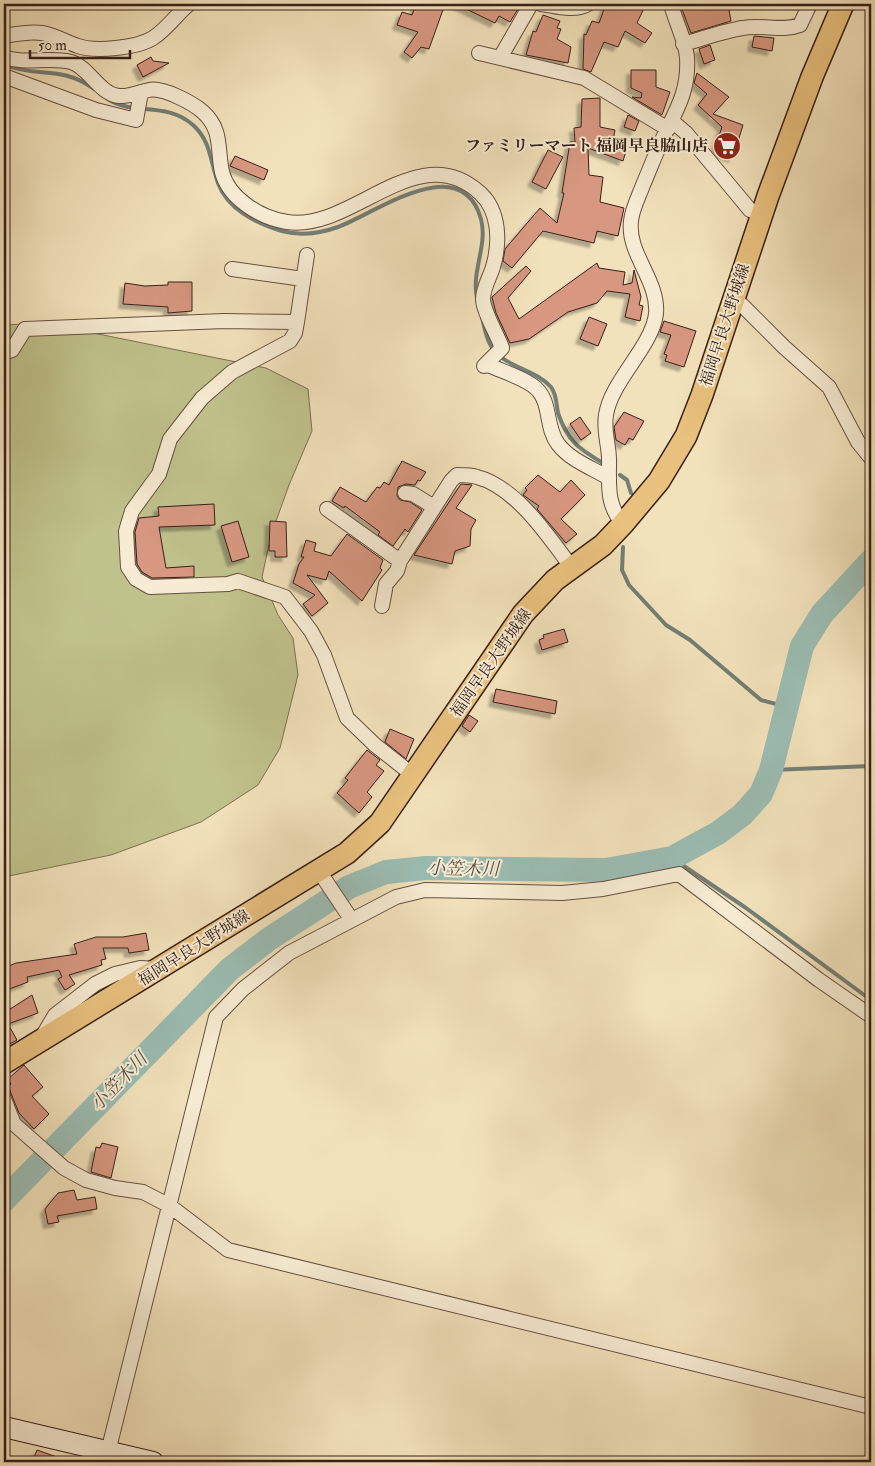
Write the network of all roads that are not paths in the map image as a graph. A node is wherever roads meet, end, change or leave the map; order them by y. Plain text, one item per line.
1 (189, 4) edge
2 (531, 4) edge
3 (541, 4) edge
4 (588, 4) edge
5 (670, 4) edge
6 (810, 4) edge
7 (843, 4) edge
8 (4, 36) edge
9 (683, 44) junction
10 (479, 53) dead end
11 (4, 57) edge
12 (500, 58) junction
13 (4, 76) edge
14 (141, 95) junction
15 (670, 125) junction
16 (761, 214) junction
17 (307, 255) dead end
18 (232, 269) dead end
19 (303, 279) junction
20 (732, 302) junction
21 (297, 322) junction
22 (4, 353) edge
23 (871, 458) edge
24 (609, 478) junction
25 (404, 493) dead end
26 (434, 507) junction
27 (327, 509) dead end
28 (623, 524) junction
29 (400, 561) junction
30 (572, 568) junction
31 (382, 606) dead end
32 (413, 775) junction
33 (319, 871) junction
34 (351, 919) junction
35 (871, 1016) edge
36 (4, 1063) edge
37 (4, 1099) edge
38 (170, 1206) junction
39 (871, 1407) edge
40 (4, 1427) edge
41 (104, 1457) edge
42 (153, 1462) edge

1 - 8 street
2 - 12 street
3 - 4 street
5 - 9 street
6 - 9 street
7 - 16 main road, 福岡早良大野城線
9 - 15 street
10 - 12 street
11 - 14 street
12 - 15 street
13 - 14 street
14 - 24 street
15 - 16 street
15 - 24 street
16 - 20 main road, 福岡早良大野城線
17 - 19 street
18 - 19 street
19 - 21 street
20 - 23 street
20 - 28 main road, 福岡早良大野城線
21 - 22 street
21 - 32 street
24 - 28 street
25 - 26 street
26 - 29 street
26 - 30 street
27 - 29 street
28 - 30 main road, 福岡早良大野城線
29 - 31 street
30 - 32 main road, 福岡早良大野城線
32 - 33 main road, 福岡早良大野城線
33 - 34 street
33 - 36 main road, 福岡早良大野城線
34 - 35 street
34 - 38 street
37 - 38 street
38 - 39 street
38 - 41 street
40 - 41 main road
41 - 42 main road

